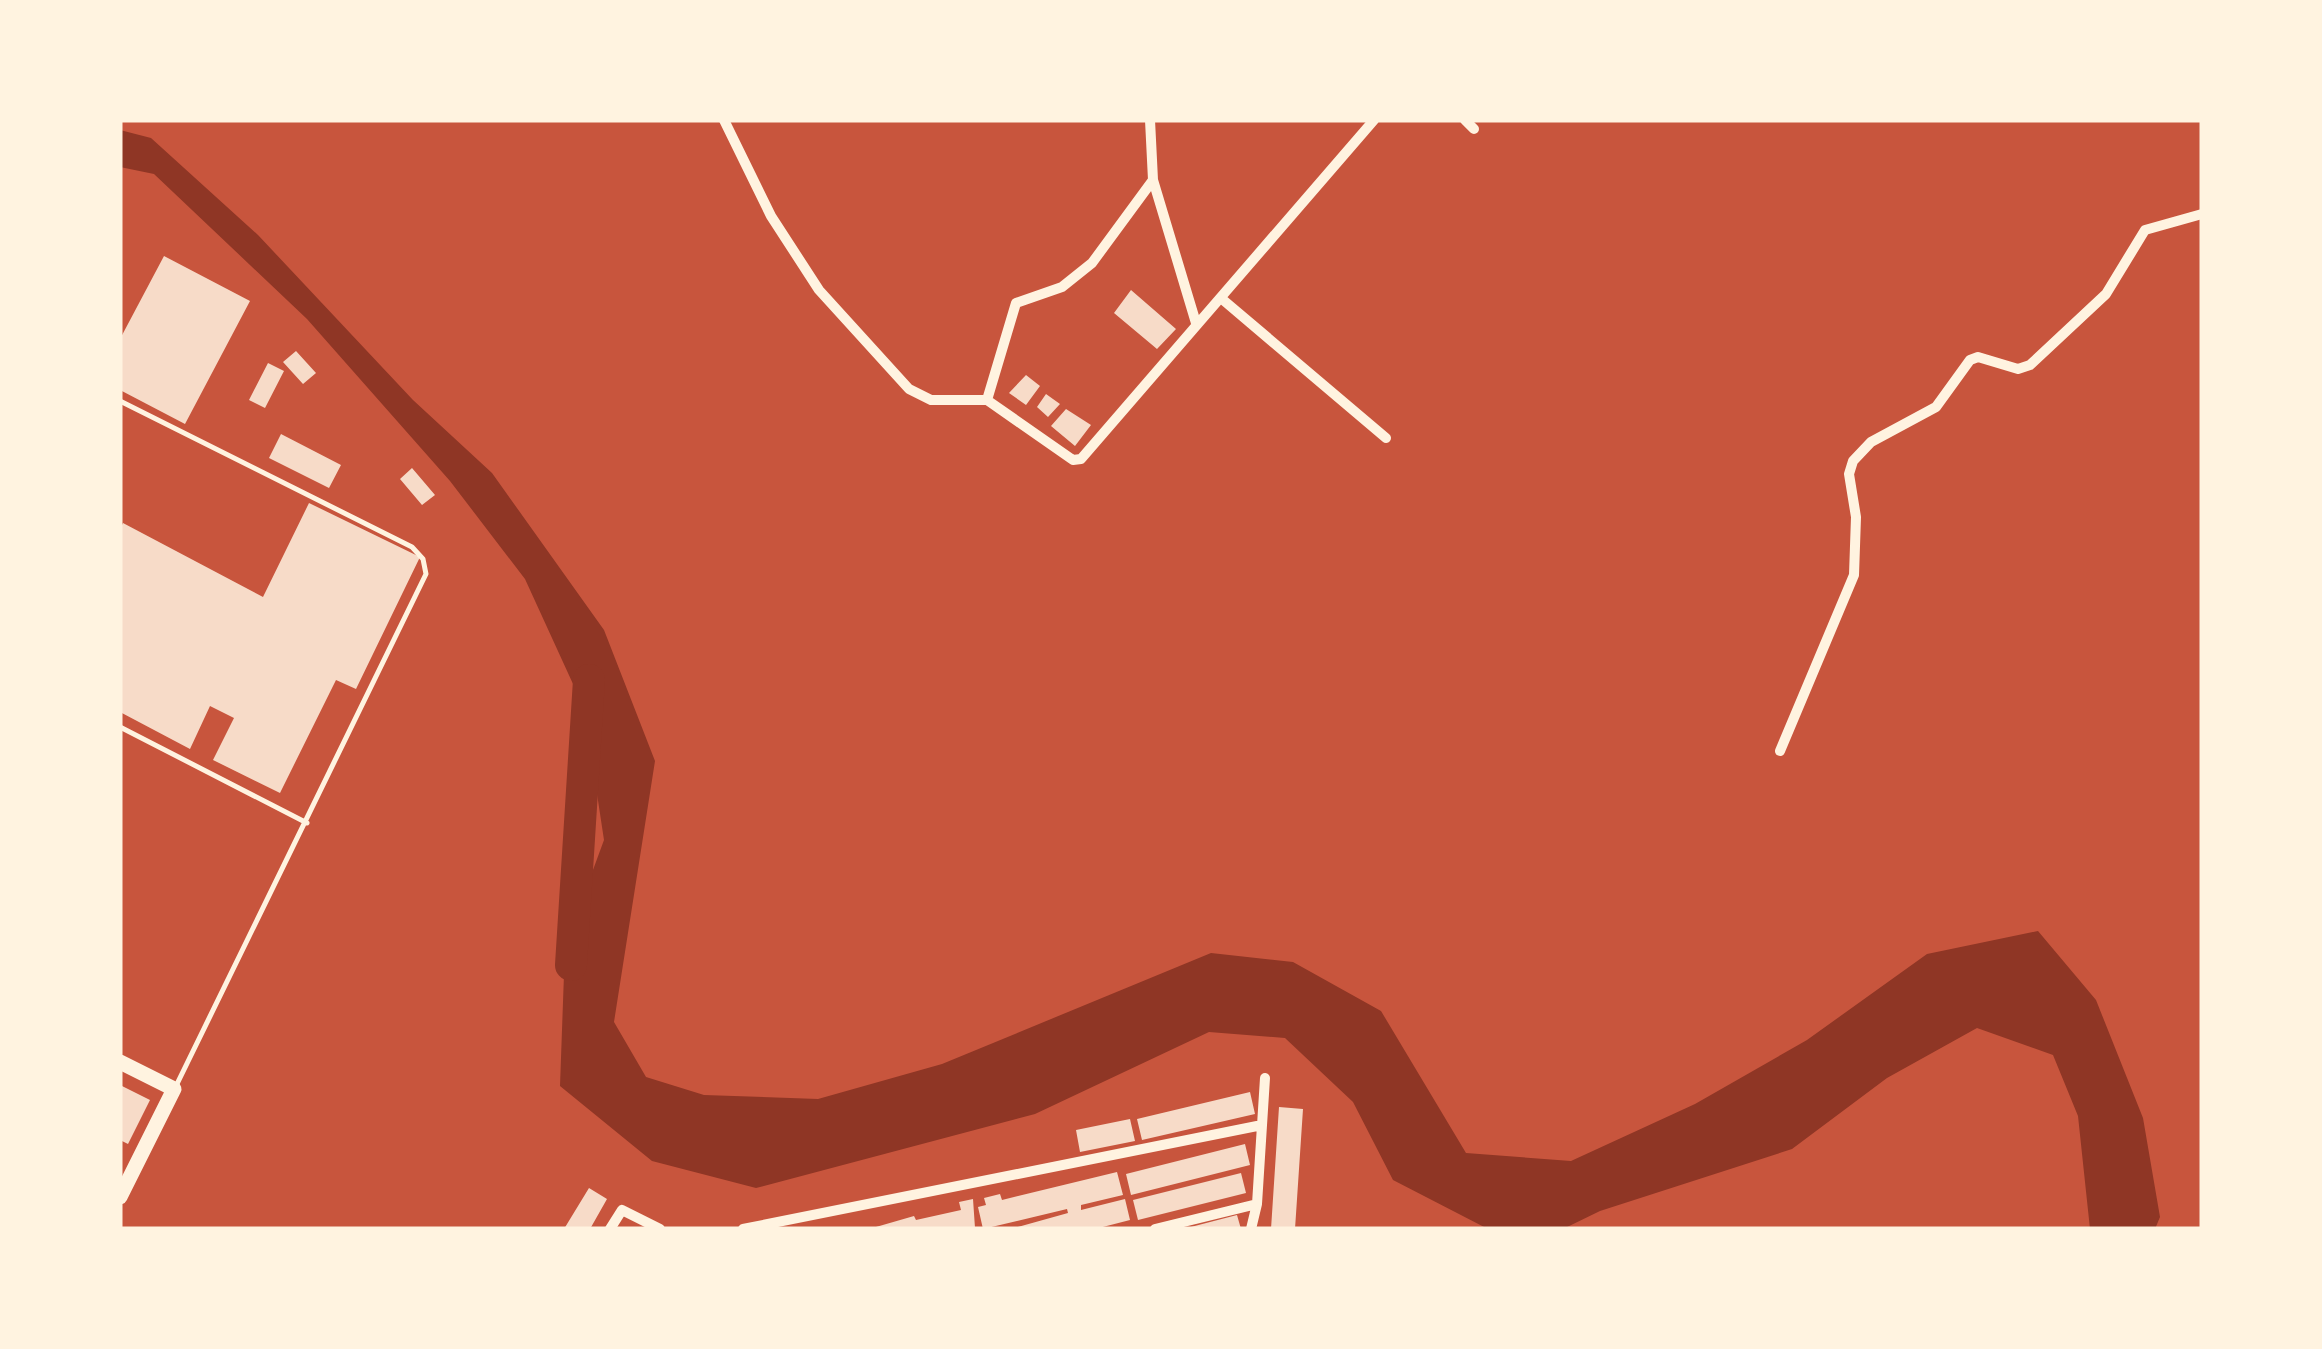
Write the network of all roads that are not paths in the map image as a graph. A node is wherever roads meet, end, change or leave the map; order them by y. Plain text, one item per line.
1 (724, 120) edge
2 (1150, 120) edge
3 (1374, 120) edge
4 (1465, 120) edge
5 (1474, 129) dead end
6 (1152, 180) junction
7 (2202, 214) edge
8 (1222, 299) junction
9 (1196, 323) junction
10 (987, 400) junction
11 (120, 401) edge
12 (1386, 438) dead end
13 (120, 727) edge
14 (1780, 751) dead end
15 (307, 824) junction
16 (120, 1062) edge
17 (1264, 1078) dead end
18 (174, 1088) junction
19 (1262, 1125) junction
20 (120, 1197) edge
21 (1257, 1204) junction
22 (812, 1215) junction
23 (769, 1227) edge
24 (610, 1229) edge
25 (660, 1229) edge
26 (743, 1229) edge
27 (815, 1229) edge
28 (1155, 1229) edge
29 (1251, 1229) edge

1 - 10 street
2 - 6 street
3 - 8 street
4 - 5 street
6 - 9 street
6 - 10 street
7 - 14 street
8 - 9 street
8 - 12 street
9 - 10 street
11 - 15 lane
13 - 15 lane
15 - 18 lane
16 - 18 main road
17 - 19 street
18 - 20 main road
19 - 21 street
19 - 22 street
21 - 28 street
21 - 29 street
22 - 23 street
22 - 27 street
23 - 26 street
24 - 25 street

